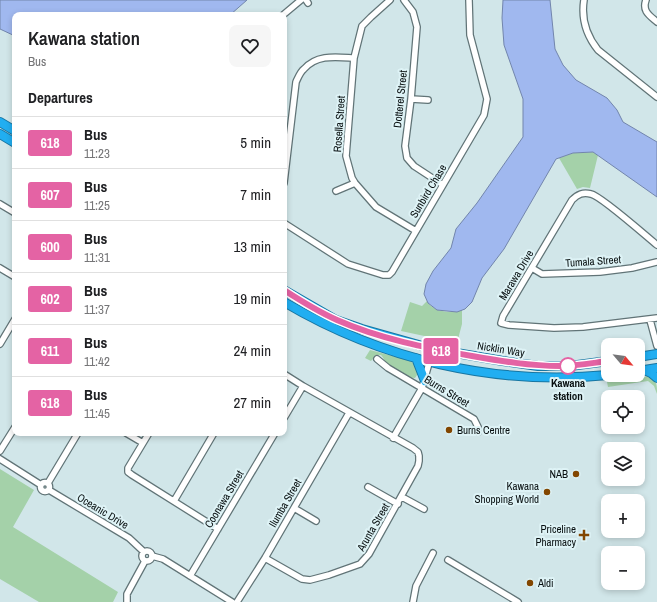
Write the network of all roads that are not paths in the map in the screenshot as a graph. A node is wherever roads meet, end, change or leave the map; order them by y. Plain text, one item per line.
1 (301, 0) edge
2 (390, 0) edge
3 (404, 0) edge
4 (469, 0) edge
5 (584, 0) edge
6 (646, 0) edge
7 (287, 12) edge
8 (657, 22) edge
9 (354, 58) junction
10 (657, 97) edge
11 (411, 99) junction
12 (428, 100) dead end
13 (0, 122) edge
14 (12, 128) edge
15 (0, 134) edge
16 (12, 141) edge
17 (287, 158) edge
18 (355, 183) junction
19 (443, 185) junction
20 (336, 191) dead end
21 (0, 204) edge
22 (12, 211) edge
23 (287, 226) edge
24 (416, 231) junction
25 (657, 245) edge
26 (657, 262) edge
27 (0, 268) edge
28 (532, 268) junction
29 (12, 275) edge
30 (287, 292) edge
31 (287, 304) edge
32 (657, 318) edge
33 (650, 320) junction
34 (12, 324) edge
35 (0, 331) edge
36 (6, 334) junction
37 (0, 344) edge
38 (657, 346) edge
39 (433, 349) junction
40 (657, 354) edge
41 (645, 356) edge
42 (416, 358) junction
43 (377, 359) dead end
44 (430, 362) junction
45 (601, 362) edge
46 (657, 368) edge
47 (645, 370) edge
48 (645, 372) edge
49 (601, 375) edge
50 (287, 376) edge
51 (657, 378) edge
52 (423, 385) junction
53 (303, 386) junction
54 (287, 413) edge
55 (349, 413) junction
56 (12, 432) edge
57 (478, 432) dead end
58 (76, 436) edge
59 (131, 436) edge
60 (147, 436) edge
61 (212, 436) edge
62 (273, 436) edge
63 (393, 438) junction
64 (143, 443) junction
65 (0, 451) edge
66 (0, 459) edge
67 (48, 486) junction
68 (368, 487) dead end
69 (402, 496) junction
70 (174, 501) junction
71 (398, 504) junction
72 (294, 508) junction
73 (424, 509) dead end
74 (316, 521) dead end
75 (218, 529) junction
76 (144, 552) junction
77 (433, 553) dead end
78 (152, 556) junction
79 (264, 558) junction
80 (448, 560) dead end
81 (145, 561) junction
82 (190, 576) junction
83 (127, 602) edge
84 (232, 602) edge
85 (237, 602) edge
86 (413, 602) edge
87 (518, 602) edge

1 - 7 street
2 - 9 street, Rosella Street
3 - 11 street, Dotterel Street
4 - 19 street, Sunbird Chase
5 - 10 street
6 - 8 street
9 - 17 street
9 - 18 street, Rosella Street
11 - 12 street
11 - 19 street, Dotterel Street
13 - 14 highway
15 - 16 highway
18 - 20 street
18 - 24 street, Rosella Street
19 - 24 street, Sunbird Chase
21 - 22 street
23 - 24 street, Sunbird Chase
25 - 28 street, Marawa Drive
26 - 28 street, Tumala Street
27 - 29 street
28 - 33 street, Marawa Drive
30 - 39 highway, Nicklin Way
31 - 42 highway
32 - 33 street, Marawa Drive
33 - 38 street
34 - 36 street
35 - 36 street
36 - 37 street
39 - 44 street
39 - 45 highway, Nicklin Way
40 - 41 highway
42 - 44 highway
42 - 52 highway
43 - 52 street, Burns Street
44 - 49 highway
44 - 52 street
46 - 47 highway
48 - 51 highway
50 - 53 street
52 - 57 street, Burns Street
52 - 63 street
53 - 54 street
53 - 55 street
55 - 63 street
55 - 72 street, Ilumba Street
56 - 65 street
58 - 67 street
59 - 64 street
60 - 64 street
61 - 70 street
62 - 75 street, Coonawa Street
63 - 69 street, Arunta Street
64 - 70 street
66 - 67 street, Oceanic Drive
67 - 76 street, Oceanic Drive
68 - 71 street
69 - 71 street, Arunta Street
69 - 73 street
70 - 75 street
71 - 79 street, Arunta Street
72 - 74 street
72 - 79 street, Ilumba Street
75 - 82 street, Coonawa Street
76 - 78 street
76 - 81 street
77 - 86 street
78 - 81 street
78 - 82 street
79 - 85 street, Ilumba Street
80 - 87 street
81 - 83 street
82 - 84 street

